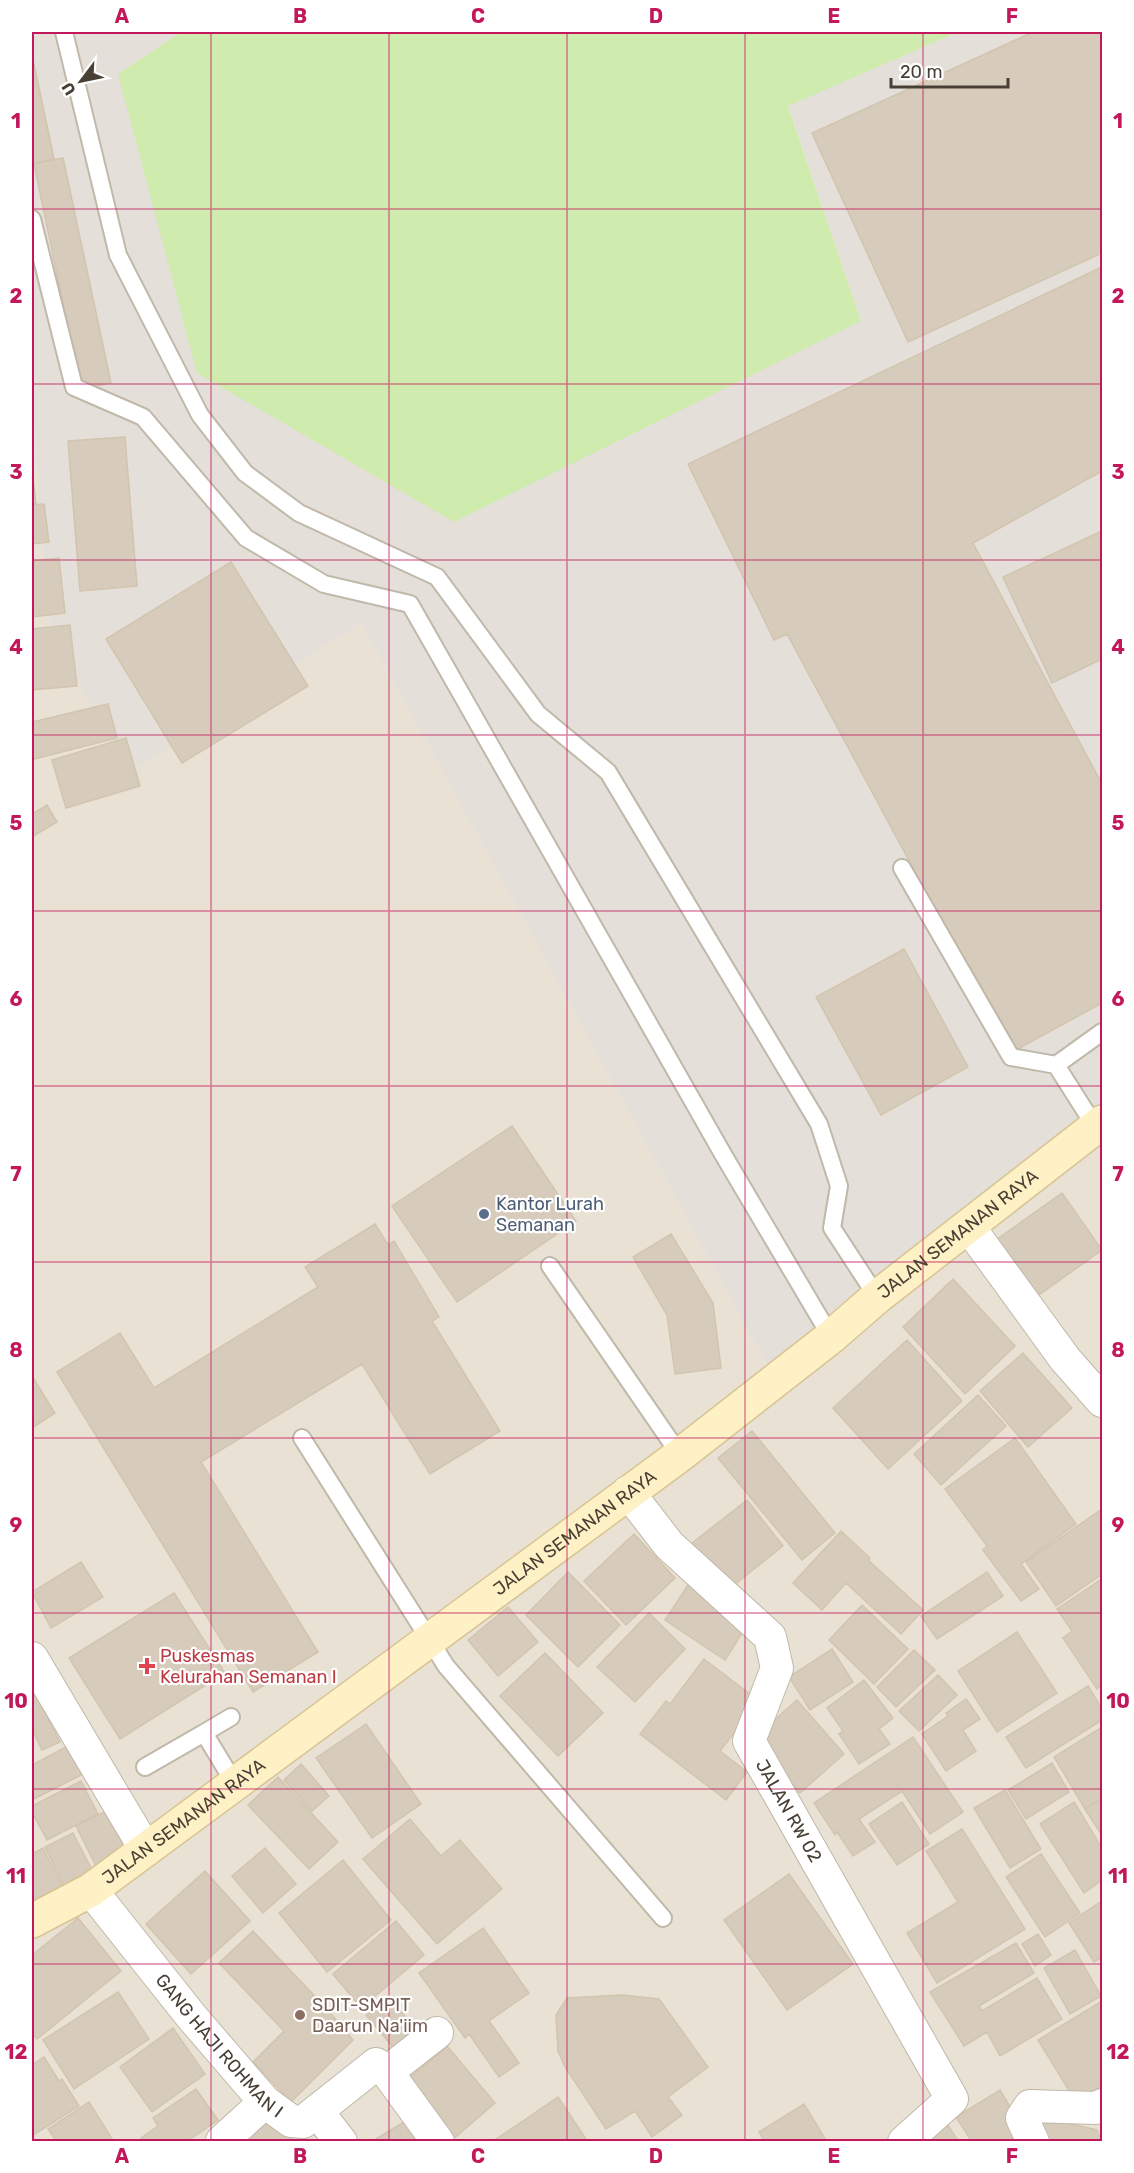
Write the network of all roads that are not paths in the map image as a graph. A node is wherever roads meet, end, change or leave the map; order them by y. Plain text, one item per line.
1 (64, 32) edge
2 (32, 219) edge
3 (902, 868) dead end
4 (1102, 1032) edge
5 (1056, 1065) junction
6 (1099, 1125) edge
7 (969, 1227) junction
8 (550, 1266) dead end
9 (877, 1297) junction
10 (831, 1337) junction
11 (1102, 1401) edge
12 (302, 1438) dead end
13 (680, 1455) junction
14 (628, 1492) junction
15 (429, 1640) junction
16 (32, 1658) edge
17 (231, 1717) dead end
18 (204, 1733) junction
19 (145, 1767) dead end
20 (235, 1784) junction
21 (146, 1851) junction
22 (91, 1890) junction
23 (663, 1918) dead end
24 (32, 1921) edge
25 (437, 2033) dead end
26 (387, 2072) junction
27 (265, 2102) junction
28 (1102, 2105) edge
29 (318, 2111) junction
30 (222, 2141) edge
31 (341, 2142) edge
32 (438, 2142) edge
33 (904, 2142) edge
34 (1033, 2142) edge

1 - 9 lane
2 - 10 lane
3 - 5 lane
4 - 5 lane
5 - 6 lane
6 - 7 street, JALAN SEMANAN RAYA
7 - 9 street, JALAN SEMANAN RAYA
7 - 11 street
8 - 13 lane
9 - 10 street, JALAN SEMANAN RAYA
10 - 13 street, JALAN SEMANAN RAYA
12 - 15 lane
13 - 14 street, JALAN SEMANAN RAYA
14 - 15 street, JALAN SEMANAN RAYA
14 - 33 street, JALAN RW 02
15 - 20 street, JALAN SEMANAN RAYA
15 - 23 lane
16 - 21 street
17 - 18 lane
18 - 19 lane
18 - 20 lane
20 - 21 street, JALAN SEMANAN RAYA
21 - 22 street, JALAN SEMANAN RAYA
22 - 24 street, JALAN SEMANAN RAYA
22 - 27 street, GANG HAJI ROHMAN I
25 - 26 street
26 - 29 street, GANG HAJI ROHMAN I
26 - 32 street
27 - 29 street, GANG HAJI ROHMAN I
27 - 30 street
28 - 34 street
29 - 31 street

